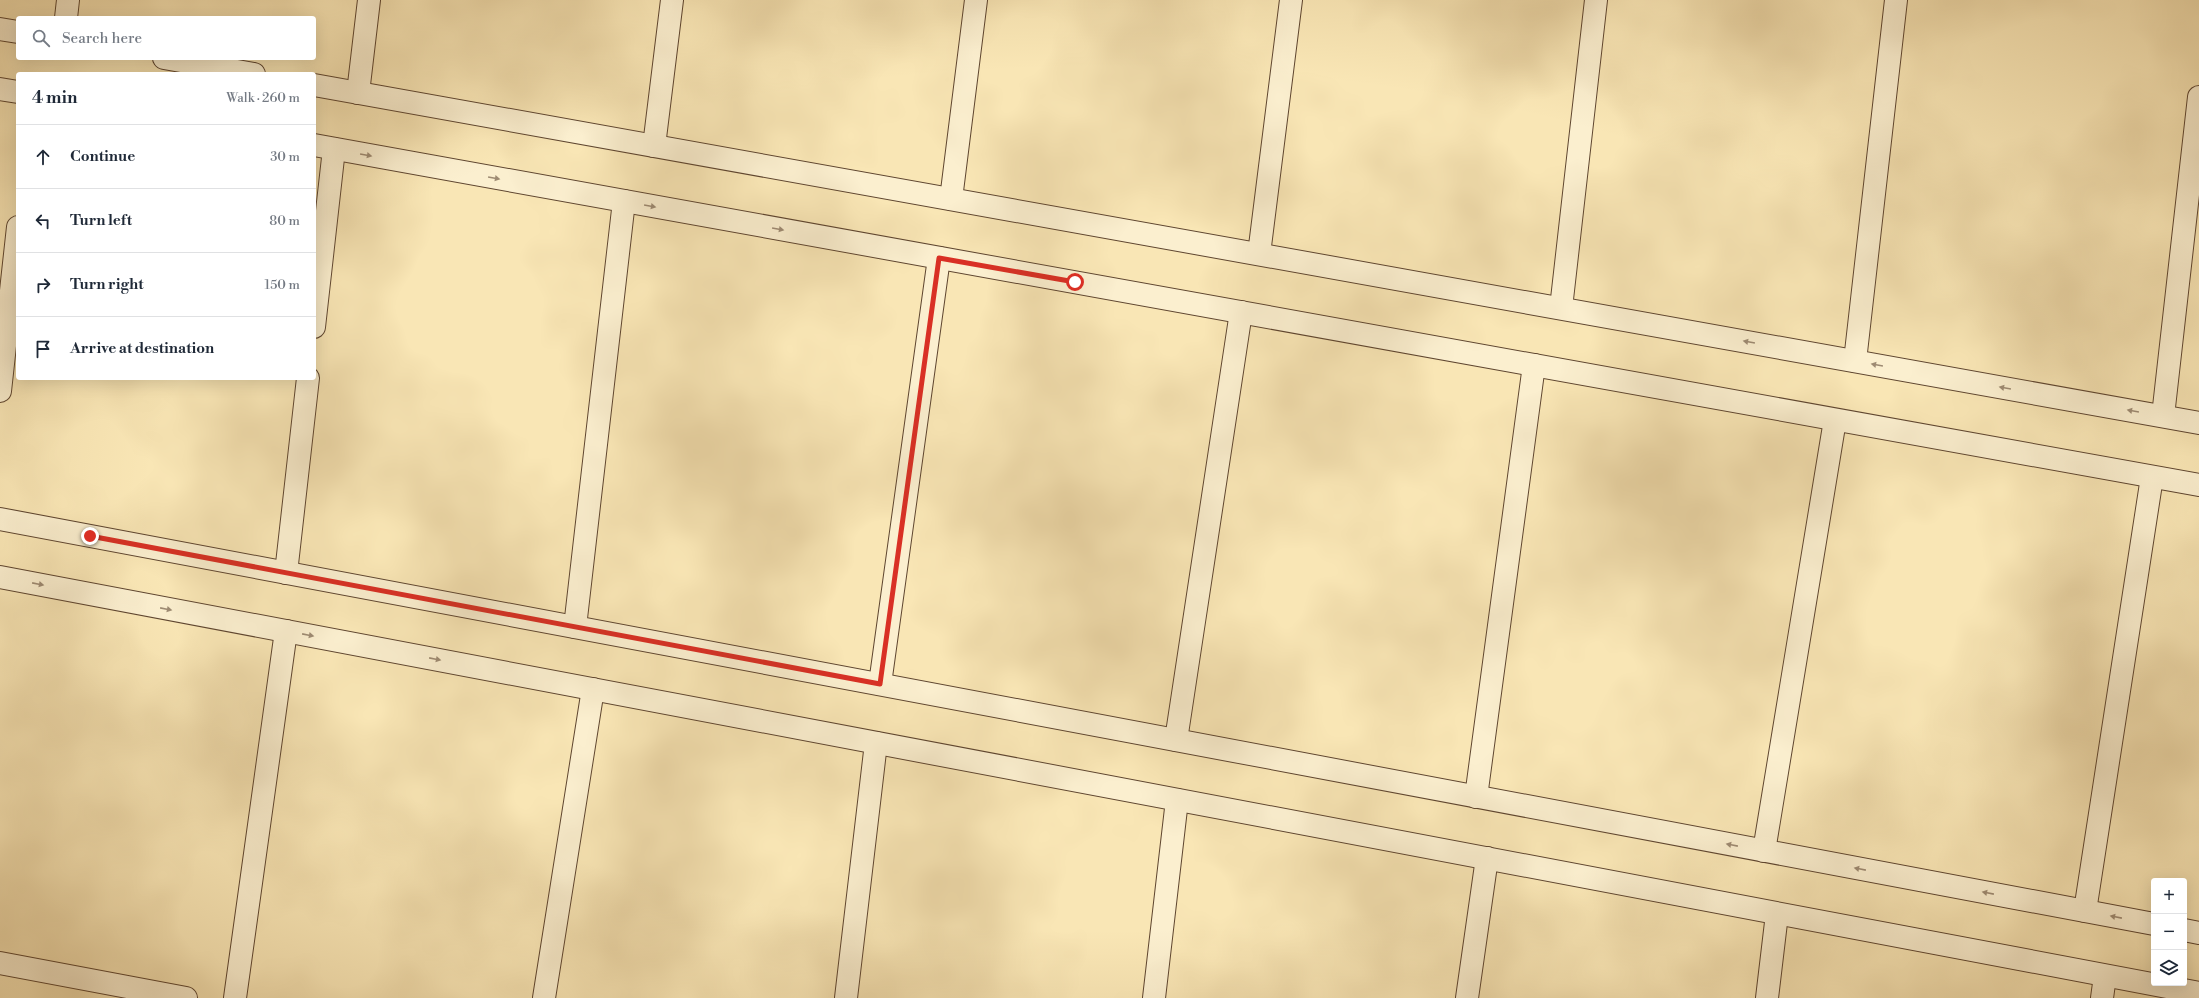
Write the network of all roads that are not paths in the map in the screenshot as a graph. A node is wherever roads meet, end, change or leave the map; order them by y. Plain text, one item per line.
1 (68, 0) edge
2 (369, 0) edge
3 (672, 0) edge
4 (976, 0) edge
5 (1291, 0) edge
6 (1596, 0) edge
7 (1896, 0) edge
8 (66, 16) edge
9 (0, 29) edge
10 (16, 32) edge
11 (175, 60) edge
12 (243, 72) edge
13 (316, 85) edge
14 (0, 89) edge
15 (16, 92) edge
16 (358, 93) junction
17 (2199, 97) edge
18 (654, 146) junction
19 (324, 147) edge
20 (951, 199) junction
21 (624, 201) junction
22 (16, 245) edge
23 (1259, 254) junction
24 (939, 258) junction
25 (316, 291) edge
26 (1561, 308) junction
27 (1241, 312) junction
28 (1855, 361) junction
29 (1534, 365) junction
30 (308, 380) edge
31 (0, 391) edge
32 (2162, 416) junction
33 (1835, 420) junction
34 (2199, 423) edge
35 (2152, 477) junction
36 (2199, 485) edge
37 (0, 519) edge
38 (286, 573) junction
39 (0, 577) edge
40 (575, 627) junction
41 (286, 631) junction
42 (880, 684) junction
43 (594, 689) junction
44 (1176, 740) junction
45 (876, 743) junction
46 (1476, 797) junction
47 (1177, 800) junction
48 (1764, 851) junction
49 (1487, 858) junction
50 (2086, 911) junction
51 (1778, 914) junction
52 (2151, 923) edge
53 (2187, 930) edge
54 (2199, 932) edge
55 (0, 964) edge
56 (2105, 976) junction
57 (2199, 993) edge
58 (186, 998) edge
59 (235, 998) edge
60 (544, 998) edge
61 (846, 998) edge
62 (1154, 998) edge
63 (1468, 998) edge
64 (1767, 998) edge
65 (2102, 998) edge

1 - 8 street
2 - 16 street
3 - 18 street
4 - 20 street
5 - 23 street
6 - 26 street
7 - 28 street
9 - 10 street
11 - 12 street
13 - 16 street
14 - 15 street
16 - 18 street
17 - 32 street
18 - 20 street
19 -> 21 street
19 - 25 street
20 - 23 street
21 -> 24 street
21 - 40 street
22 - 31 street
23 - 26 street
24 - 27 street
24 - 42 street
28 -> 26 street
27 - 29 street
27 - 44 street
32 -> 28 street
29 - 33 street
29 - 46 street
30 - 38 street
32 - 34 street
33 - 35 street
33 - 48 street
35 - 36 street
35 - 50 street
37 - 38 street
38 - 40 street
39 -> 41 street
40 - 42 street
41 -> 43 street
41 - 59 street
42 - 44 street
43 - 45 street
43 - 60 street
44 - 46 street
45 - 47 street
45 - 61 street
48 -> 46 street
47 - 49 street
47 - 62 street
50 -> 48 street
49 - 51 street
49 - 63 street
52 -> 50 street
51 - 56 street
51 - 64 street
53 - 54 street
55 - 58 street
56 - 57 street
56 - 65 street

